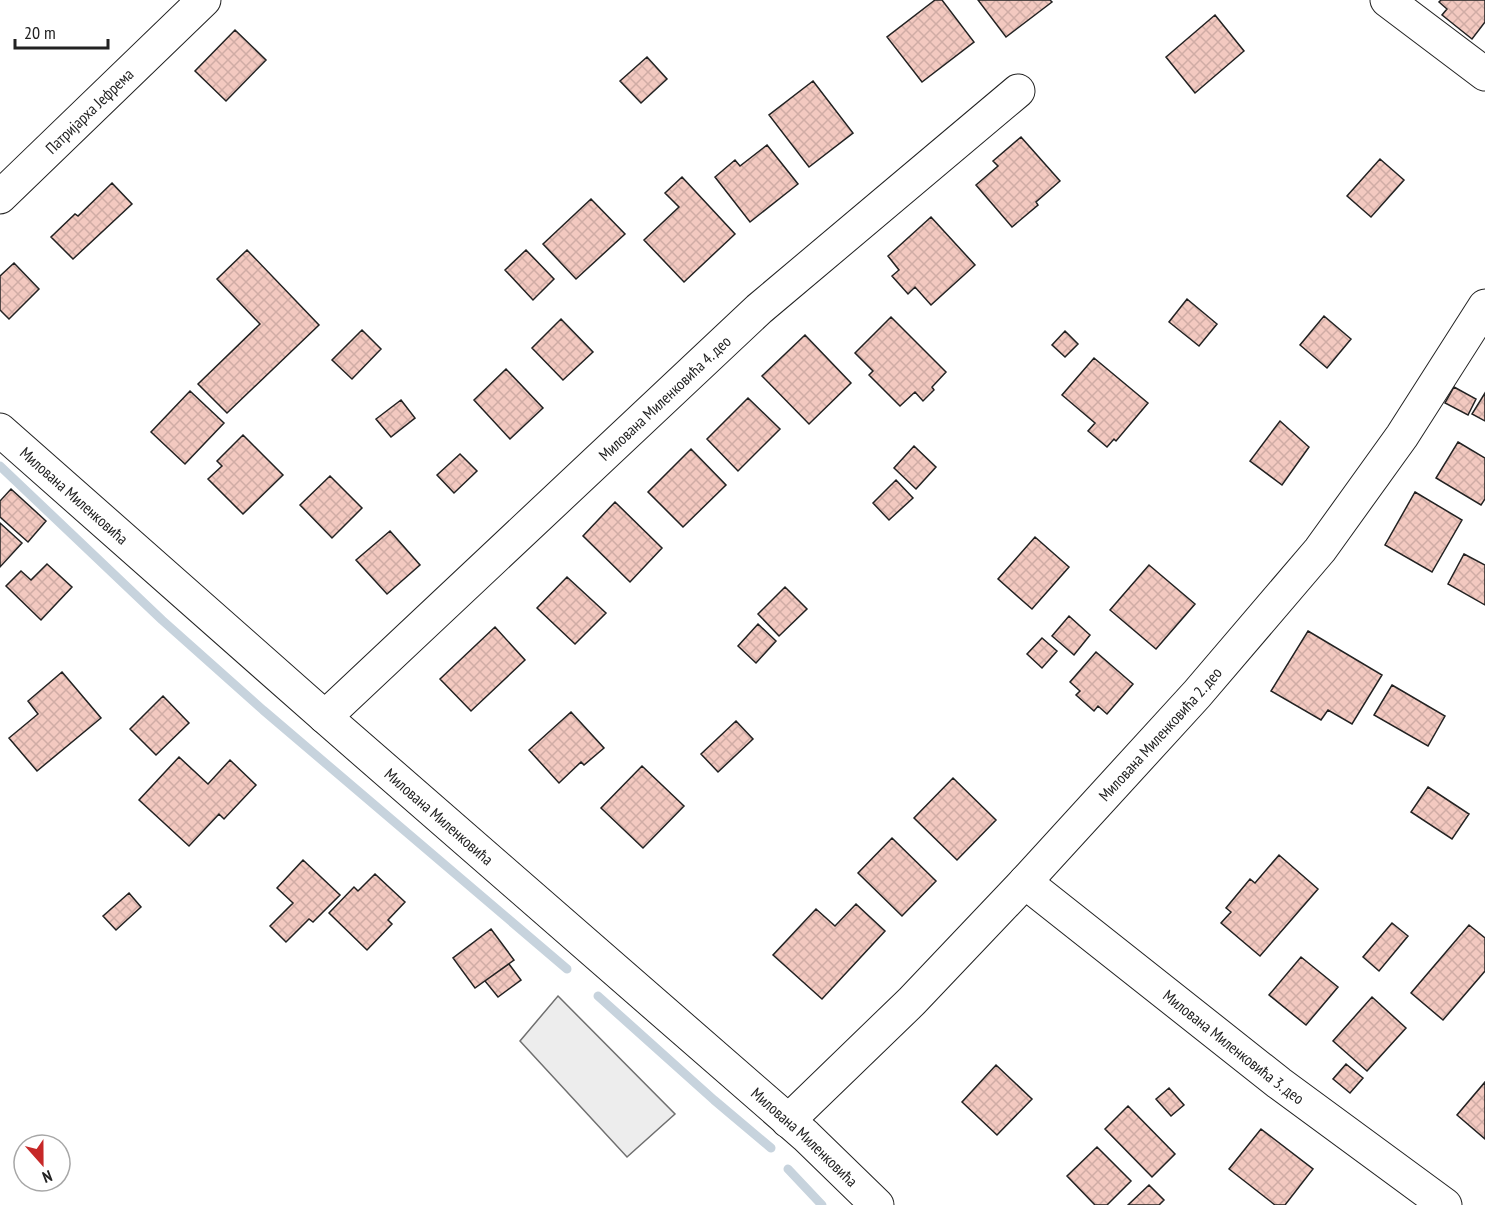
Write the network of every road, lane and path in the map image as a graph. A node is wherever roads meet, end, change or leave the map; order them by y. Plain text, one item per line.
1 (204, 0) edge
2 (1387, 0) edge
3 (1485, 74) edge
4 (1018, 91) dead end
5 (0, 197) edge
6 (1485, 306) edge
7 (0, 430) edge
8 (325, 717) junction
9 (1025, 882) junction
10 (788, 1121) junction
11 (877, 1205) edge
12 (1445, 1205) edge

1 - 5 street, Патријарха Јефрема
2 - 3 street
4 - 8 street, Милована Миленковића 4. део
6 - 9 street, Милована Миленковића 2. део
7 - 8 street, Милована Миленковића
8 - 10 street, Милована Миленковића
9 - 10 street, Милована Миленковића 2. део
9 - 12 street, Милована Миленковића 3. део
10 - 11 street, Милована Миленковића

